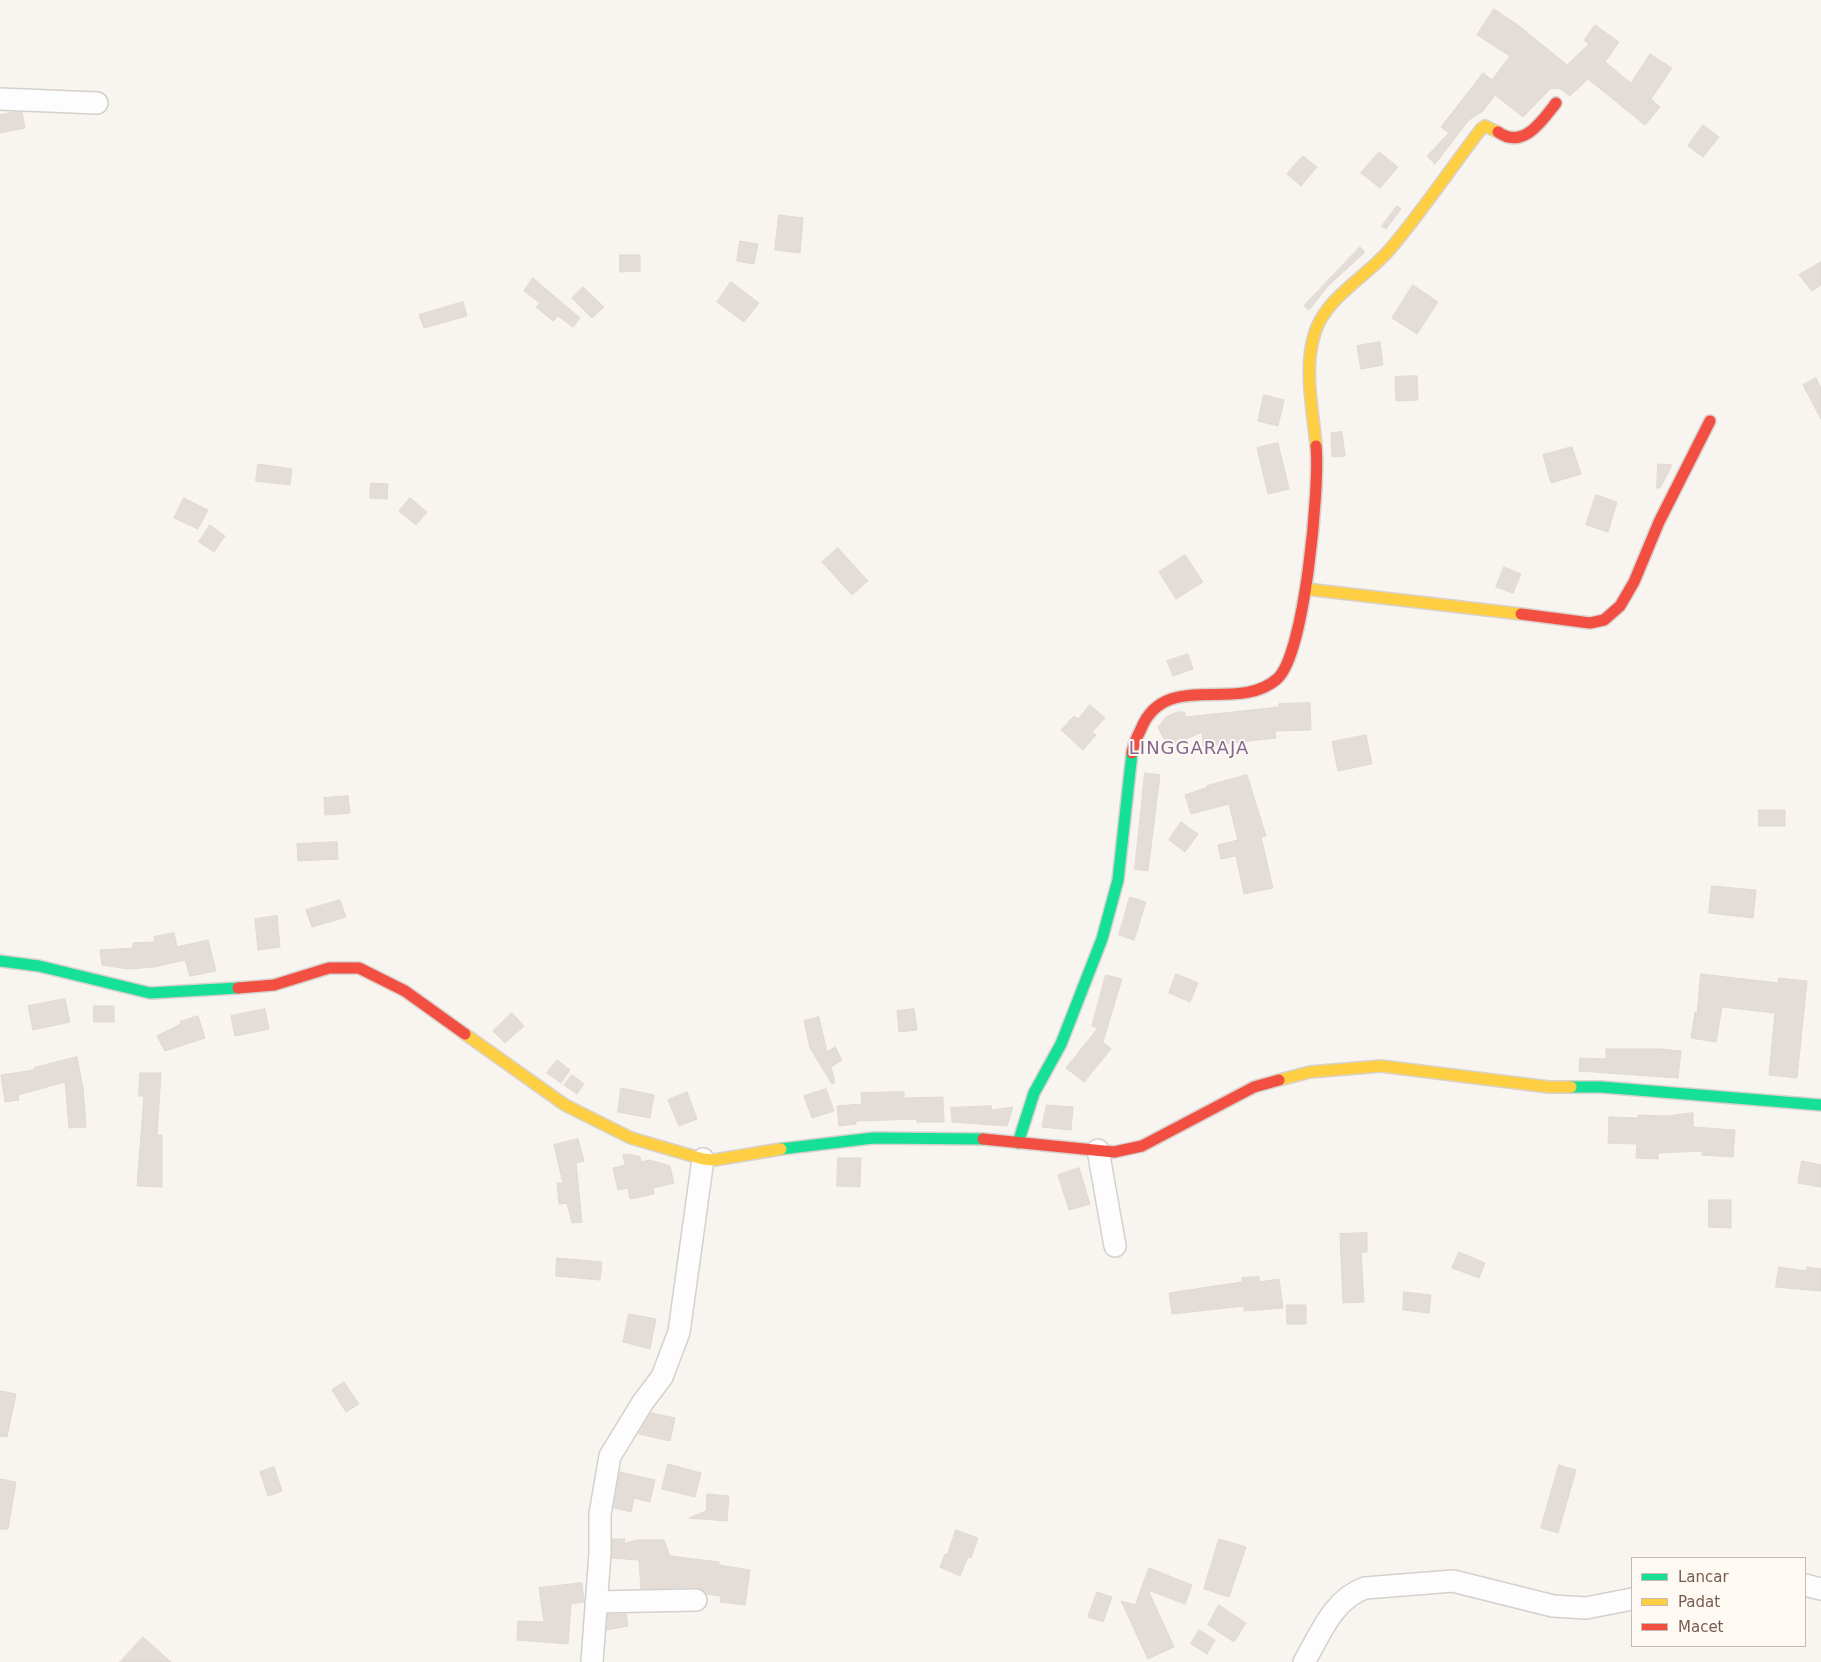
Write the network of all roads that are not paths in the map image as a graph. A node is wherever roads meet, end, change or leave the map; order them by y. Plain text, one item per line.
1 (0, 100) edge
2 (97, 103) dead end
3 (1556, 103) dead end
4 (1710, 421) dead end
5 (1306, 589) junction
6 (0, 961) edge
7 (1821, 1104) edge
8 (1018, 1143) junction
9 (1098, 1150) junction
10 (704, 1159) junction
11 (1115, 1246) dead end
12 (1806, 1585) edge
13 (1821, 1589) edge
14 (696, 1600) dead end
15 (1631, 1600) edge
16 (596, 1602) junction
17 (592, 1662) edge
18 (1304, 1662) edge

1 - 2 street
3 - 5 street
4 - 5 street
5 - 8 street
6 - 10 street
7 - 9 street
8 - 9 street
8 - 10 street
9 - 11 street
10 - 16 street
12 - 13 street
14 - 16 street
15 - 18 street
16 - 17 street

